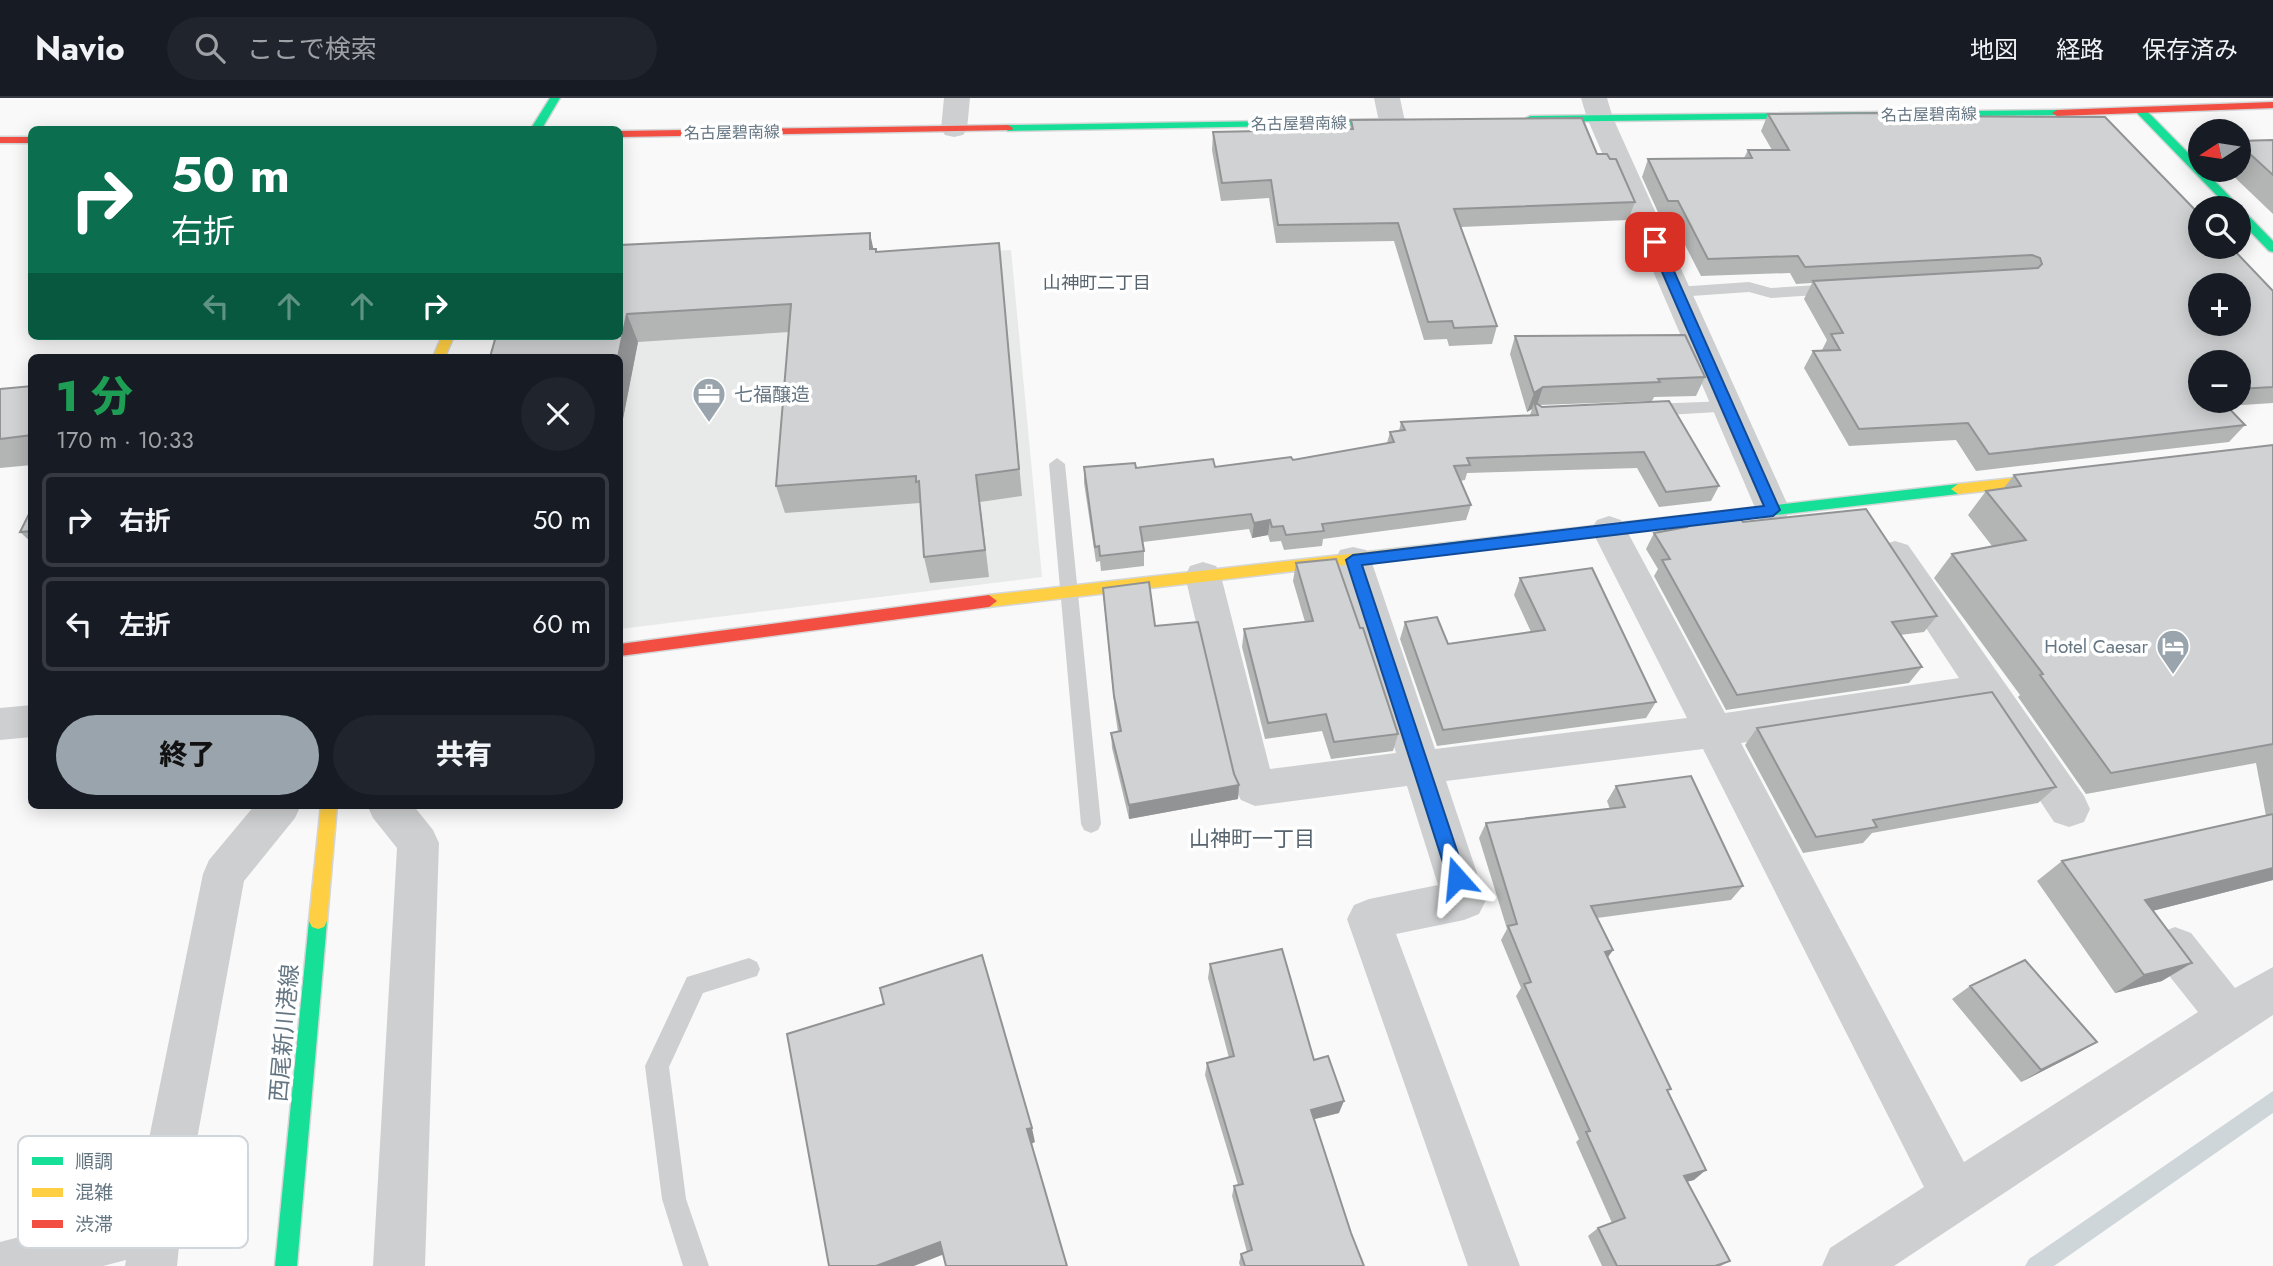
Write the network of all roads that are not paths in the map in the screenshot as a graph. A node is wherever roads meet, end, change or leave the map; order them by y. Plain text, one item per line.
1 (555, 98) edge
2 (957, 98) edge
3 (2137, 104) edge
4 (2273, 105) edge
5 (1597, 108) edge
6 (1390, 110) edge
7 (1517, 120) edge
8 (1420, 121) edge
9 (538, 126) edge
10 (954, 128) junction
11 (623, 134) edge
12 (0, 140) edge
13 (28, 140) edge
14 (2224, 196) edge
15 (2251, 225) edge
16 (2273, 248) edge
17 (1855, 288) edge
18 (1677, 292) junction
19 (1728, 407) junction
20 (1632, 411) edge
21 (1057, 464) dead end
22 (2075, 476) edge
23 (1859, 502) junction
24 (1773, 510) junction
25 (1609, 529) junction
26 (1353, 560) junction
27 (1203, 576) junction
28 (1068, 591) junction
29 (623, 650) edge
30 (1988, 689) junction
31 (28, 720) edge
32 (0, 724) edge
33 (1715, 732) junction
34 (1419, 767) junction
35 (277, 809) edge
36 (328, 809) edge
37 (391, 809) edge
38 (2069, 809) dead end
39 (1091, 824) dead end
40 (2175, 948) edge
41 (749, 969) dead end
42 (2273, 989) edge
43 (2229, 1016) junction
44 (175, 1136) edge
45 (1955, 1195) junction
46 (146, 1248) edge
47 (4, 1266) edge
48 (285, 1266) edge
49 (399, 1266) edge
50 (696, 1266) edge
51 (1494, 1266) edge
52 (1848, 1266) edge

1 - 9 main road
2 - 10 street
3 - 4 main road, 名古屋碧南線
3 - 5 main road, 名古屋碧南線
3 - 14 main road
5 - 7 main road, 名古屋碧南線
5 - 18 street
6 - 8 main road, 名古屋碧南線
6 - 10 main road, 名古屋碧南線
10 - 11 main road, 名古屋碧南線
12 - 13 main road
15 - 16 main road
17 - 18 lane
18 - 19 street
19 - 20 lane
19 - 24 street
21 - 28 lane
22 - 23 main road
23 - 24 main road
23 - 30 street
24 - 25 main road
25 - 26 main road
25 - 33 street
26 - 27 main road
26 - 34 street
27 - 28 main road
27 - 34 street
28 - 29 main road
28 - 39 lane
30 - 33 street
30 - 38 street
31 - 32 street
33 - 34 street
33 - 45 street
34 - 51 street
35 - 44 street
36 - 48 main road, 西尾新川港線
37 - 49 street
40 - 43 street
41 - 50 lane
42 - 43 street
43 - 45 street
45 - 52 street
46 - 47 street

